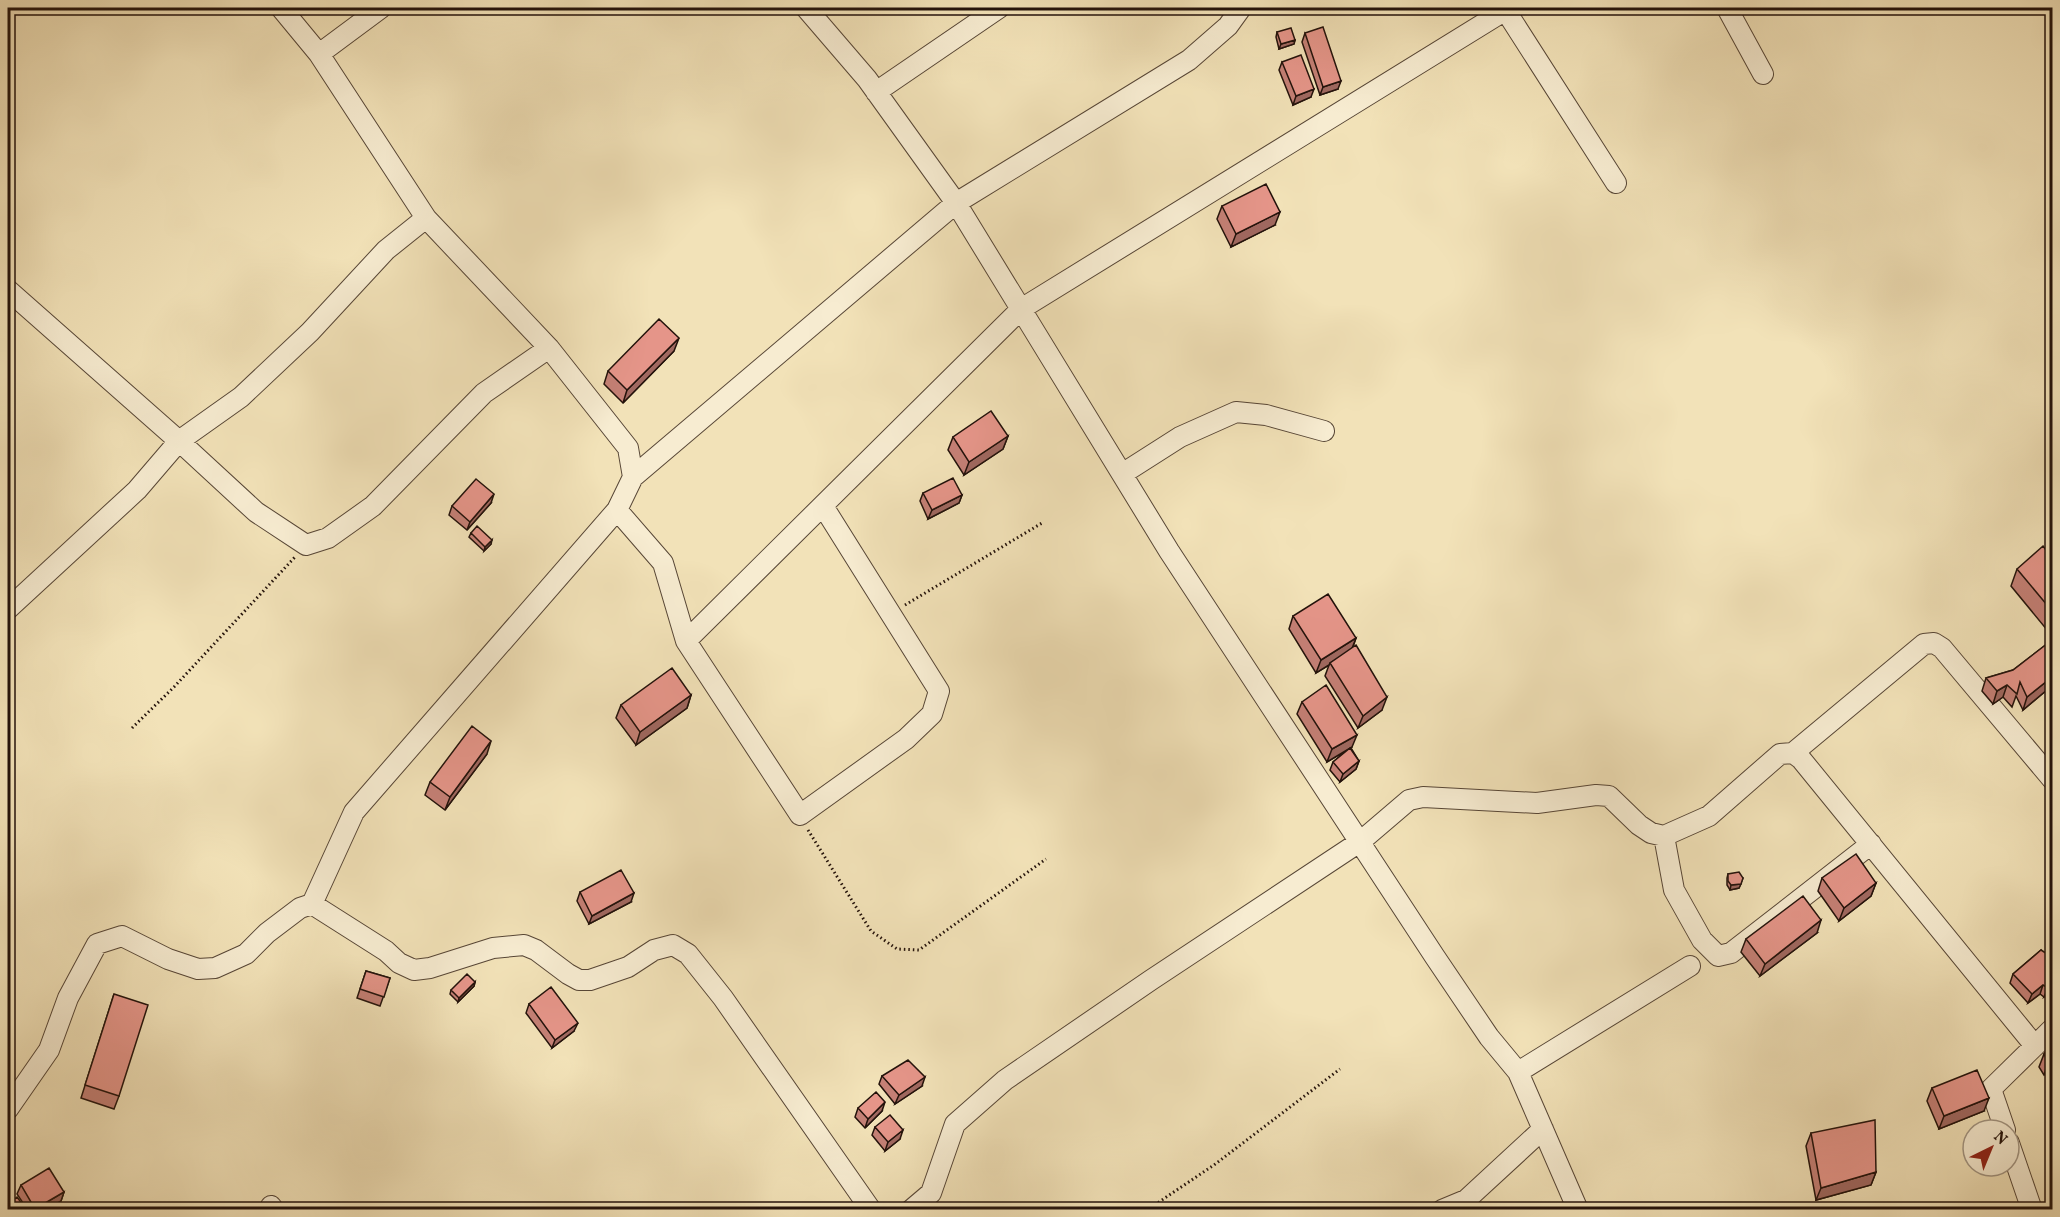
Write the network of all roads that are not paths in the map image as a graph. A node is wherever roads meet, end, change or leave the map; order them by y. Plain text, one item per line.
1 (281, 8) edge
2 (381, 8) edge
3 (806, 8) edge
4 (999, 8) edge
5 (1241, 8) edge
6 (1506, 8) edge
7 (1727, 8) edge
8 (319, 54) junction
9 (1763, 75) dead end
10 (876, 92) junction
11 (1616, 183) dead end
12 (956, 203) junction
13 (426, 218) junction
14 (8, 290) edge
15 (1021, 309) junction
16 (549, 348) junction
17 (1324, 431) dead end
18 (179, 441) junction
19 (1122, 474) junction
20 (633, 477) junction
21 (823, 507) junction
22 (617, 510) junction
23 (8, 609) edge
24 (686, 641) junction
25 (1793, 753) junction
26 (2052, 779) edge
27 (1664, 836) junction
28 (1361, 842) junction
29 (1871, 844) junction
30 (312, 904) junction
31 (1690, 966) dead end
32 (2052, 1029) edge
33 (2035, 1046) junction
34 (1518, 1072) junction
35 (8, 1109) edge
36 (2001, 1118) edge
37 (1543, 1129) junction
38 (2021, 1177) edge
39 (870, 1209) edge
40 (911, 1209) edge
41 (1442, 1209) edge
42 (1578, 1209) edge
43 (2032, 1209) edge

1 - 8 street
2 - 8 street
3 - 10 street
4 - 10 street
5 - 12 street
6 - 11 street
6 - 15 street
7 - 9 street
8 - 13 street
10 - 12 street
12 - 15 street
12 - 20 street
13 - 16 street
13 - 18 street
14 - 18 street
15 - 19 street
15 - 21 street
16 - 18 street
16 - 20 street
17 - 19 street
18 - 23 street
19 - 28 street
20 - 22 street
21 - 24 street
21 - 24 street
22 - 24 street
22 - 30 street
25 - 26 street
25 - 27 street
25 - 29 street
27 - 28 street
27 - 29 street
28 - 34 street
28 - 40 street
29 - 33 street
30 - 35 street
30 - 39 street
31 - 34 street
32 - 33 street
33 - 36 street
34 - 37 street
37 - 41 street
37 - 42 street
38 - 43 street

